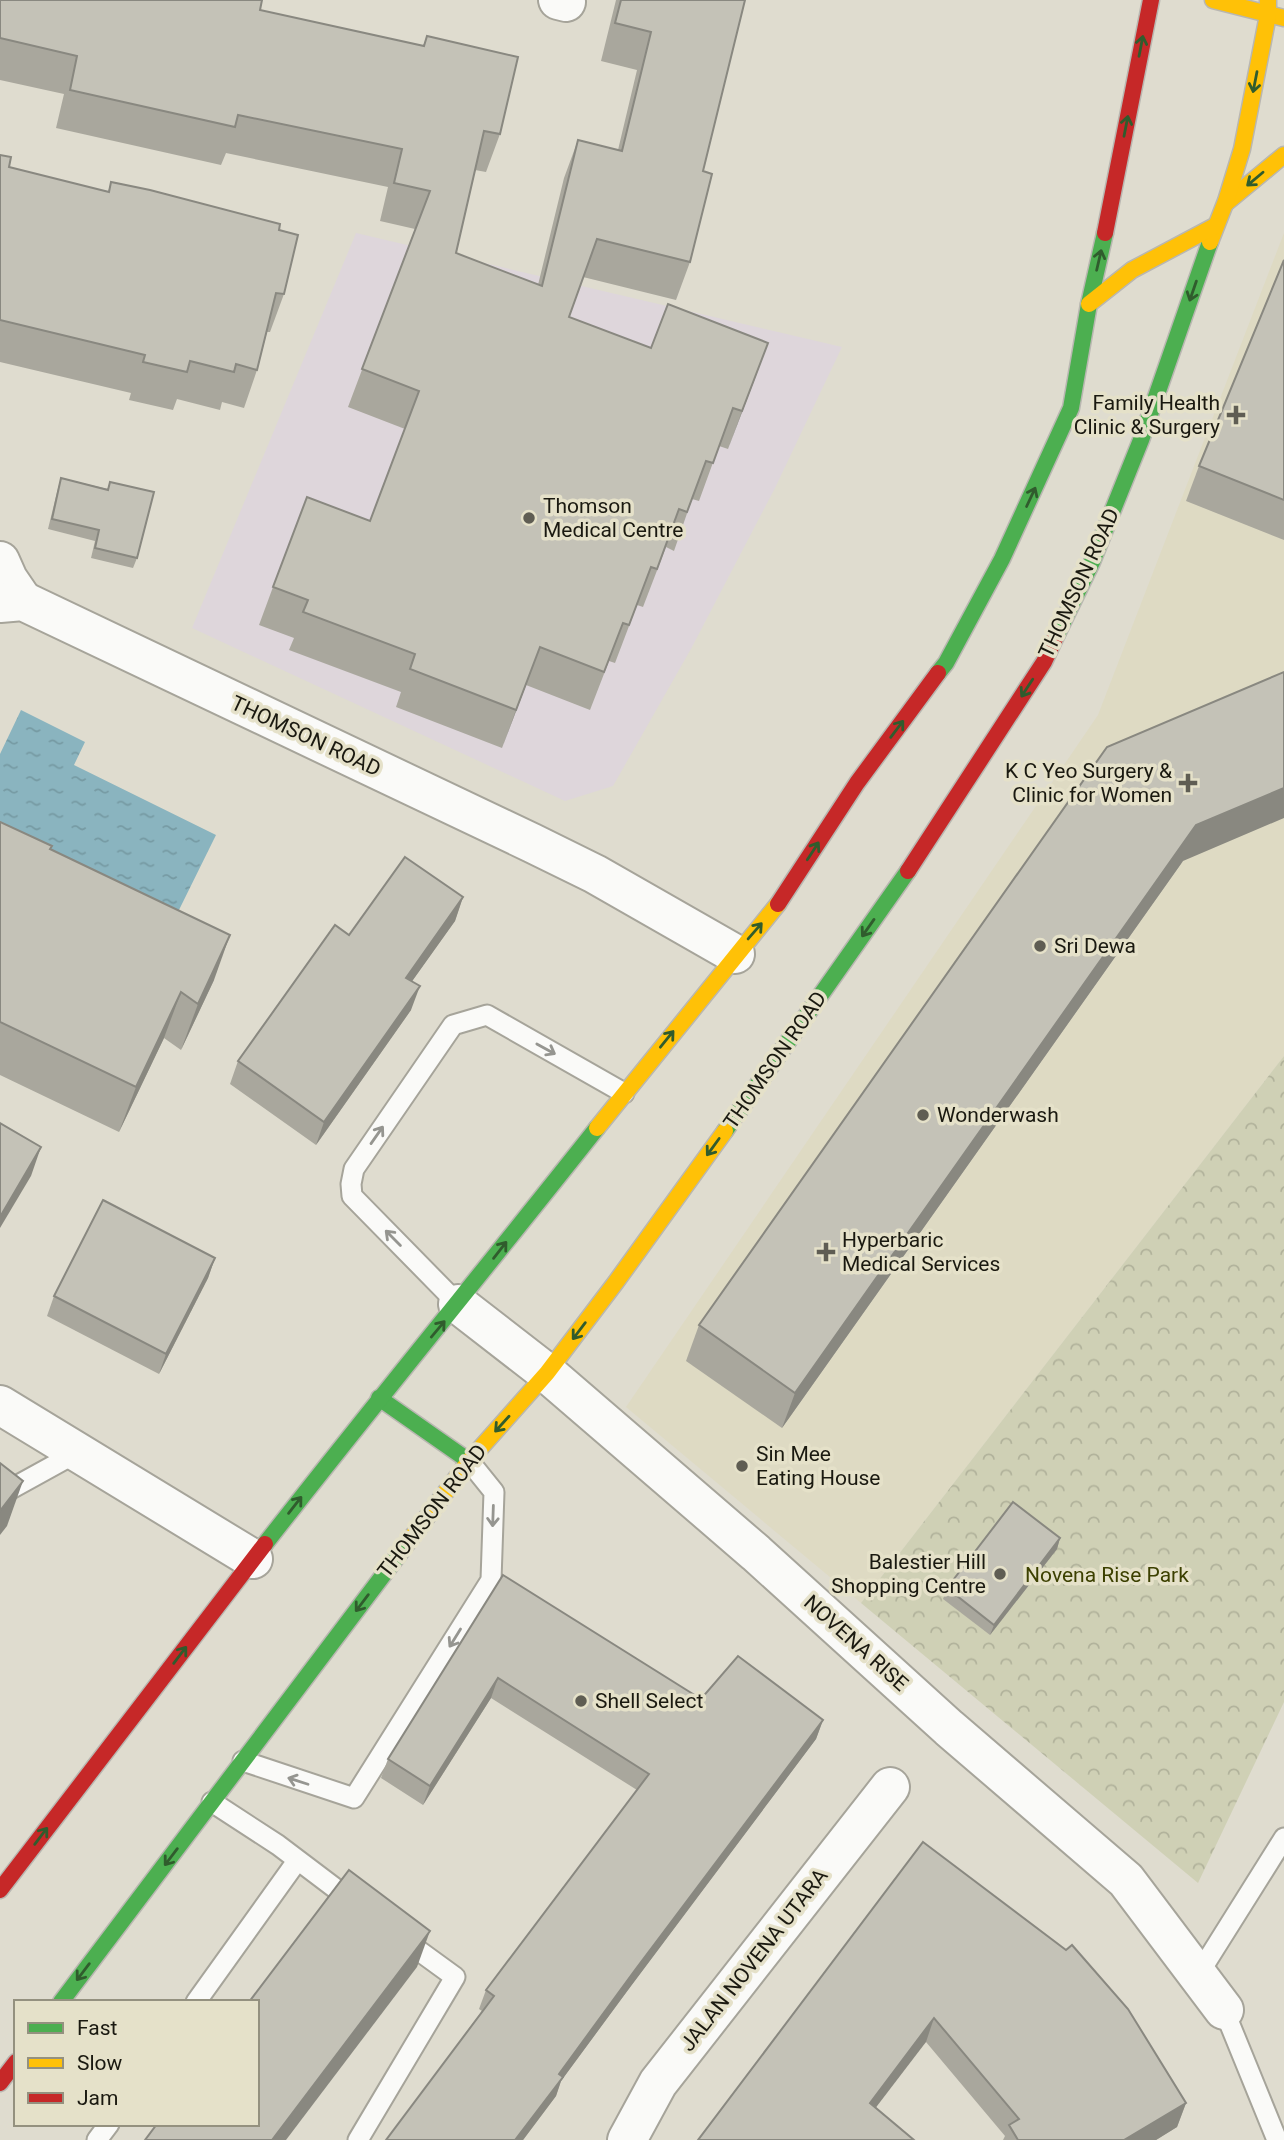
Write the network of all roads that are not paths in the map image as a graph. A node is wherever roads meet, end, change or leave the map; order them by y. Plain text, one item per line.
1 (1151, 0) edge
2 (1213, 0) edge
3 (1273, 11) edge
4 (1284, 155) edge
5 (1226, 204) junction
6 (1215, 226) junction
7 (1089, 304) junction
8 (0, 561) edge
9 (11, 602) edge
10 (735, 954) junction
11 (624, 1093) junction
12 (458, 1304) junction
13 (547, 1373) junction
14 (379, 1398) junction
15 (0, 1405) edge
16 (78, 1452) junction
17 (469, 1461) junction
18 (0, 1494) edge
19 (253, 1559) junction
20 (243, 1761) junction
21 (890, 1787) dead end
22 (212, 1802) junction
23 (1284, 1838) edge
24 (297, 1861) junction
25 (0, 1890) edge
26 (1198, 1975) junction
27 (63, 2000) edge
28 (197, 2000) edge
29 (1224, 2010) joint
30 (14, 2065) edge
31 (0, 2083) edge
32 (358, 2140) edge
33 (627, 2140) edge
34 (1277, 2140) edge

7 -> 1 main road
2 - 3 main road
3 -> 5 main road, THOMSON ROAD
4 -> 5 main road
5 - 6 main road, THOMSON ROAD
6 - 7 main road
6 -> 13 main road, THOMSON ROAD
10 -> 7 main road
8 - 9 street, THOMSON ROAD
9 - 10 street, THOMSON ROAD
11 -> 10 main road
12 -> 11 main road
12 -> 11 lane
12 - 13 street, NOVENA RISE
14 -> 12 main road
13 -> 17 main road, THOMSON ROAD
13 - 26 street, NOVENA RISE
14 - 17 main road
19 -> 14 main road
15 - 16 street
16 - 18 lane
16 - 19 street
17 -> 20 main road, THOMSON ROAD
17 -> 20 lane
25 -> 19 main road
20 - 22 main road, THOMSON ROAD
21 - 33 street, JALAN NOVENA UTARA
22 - 24 lane
22 -> 27 main road, THOMSON ROAD
23 - 26 lane
24 - 28 lane
24 - 32 lane
26 - 29 street, NOVENA RISE
29 - 34 lane
30 - 31 main road

